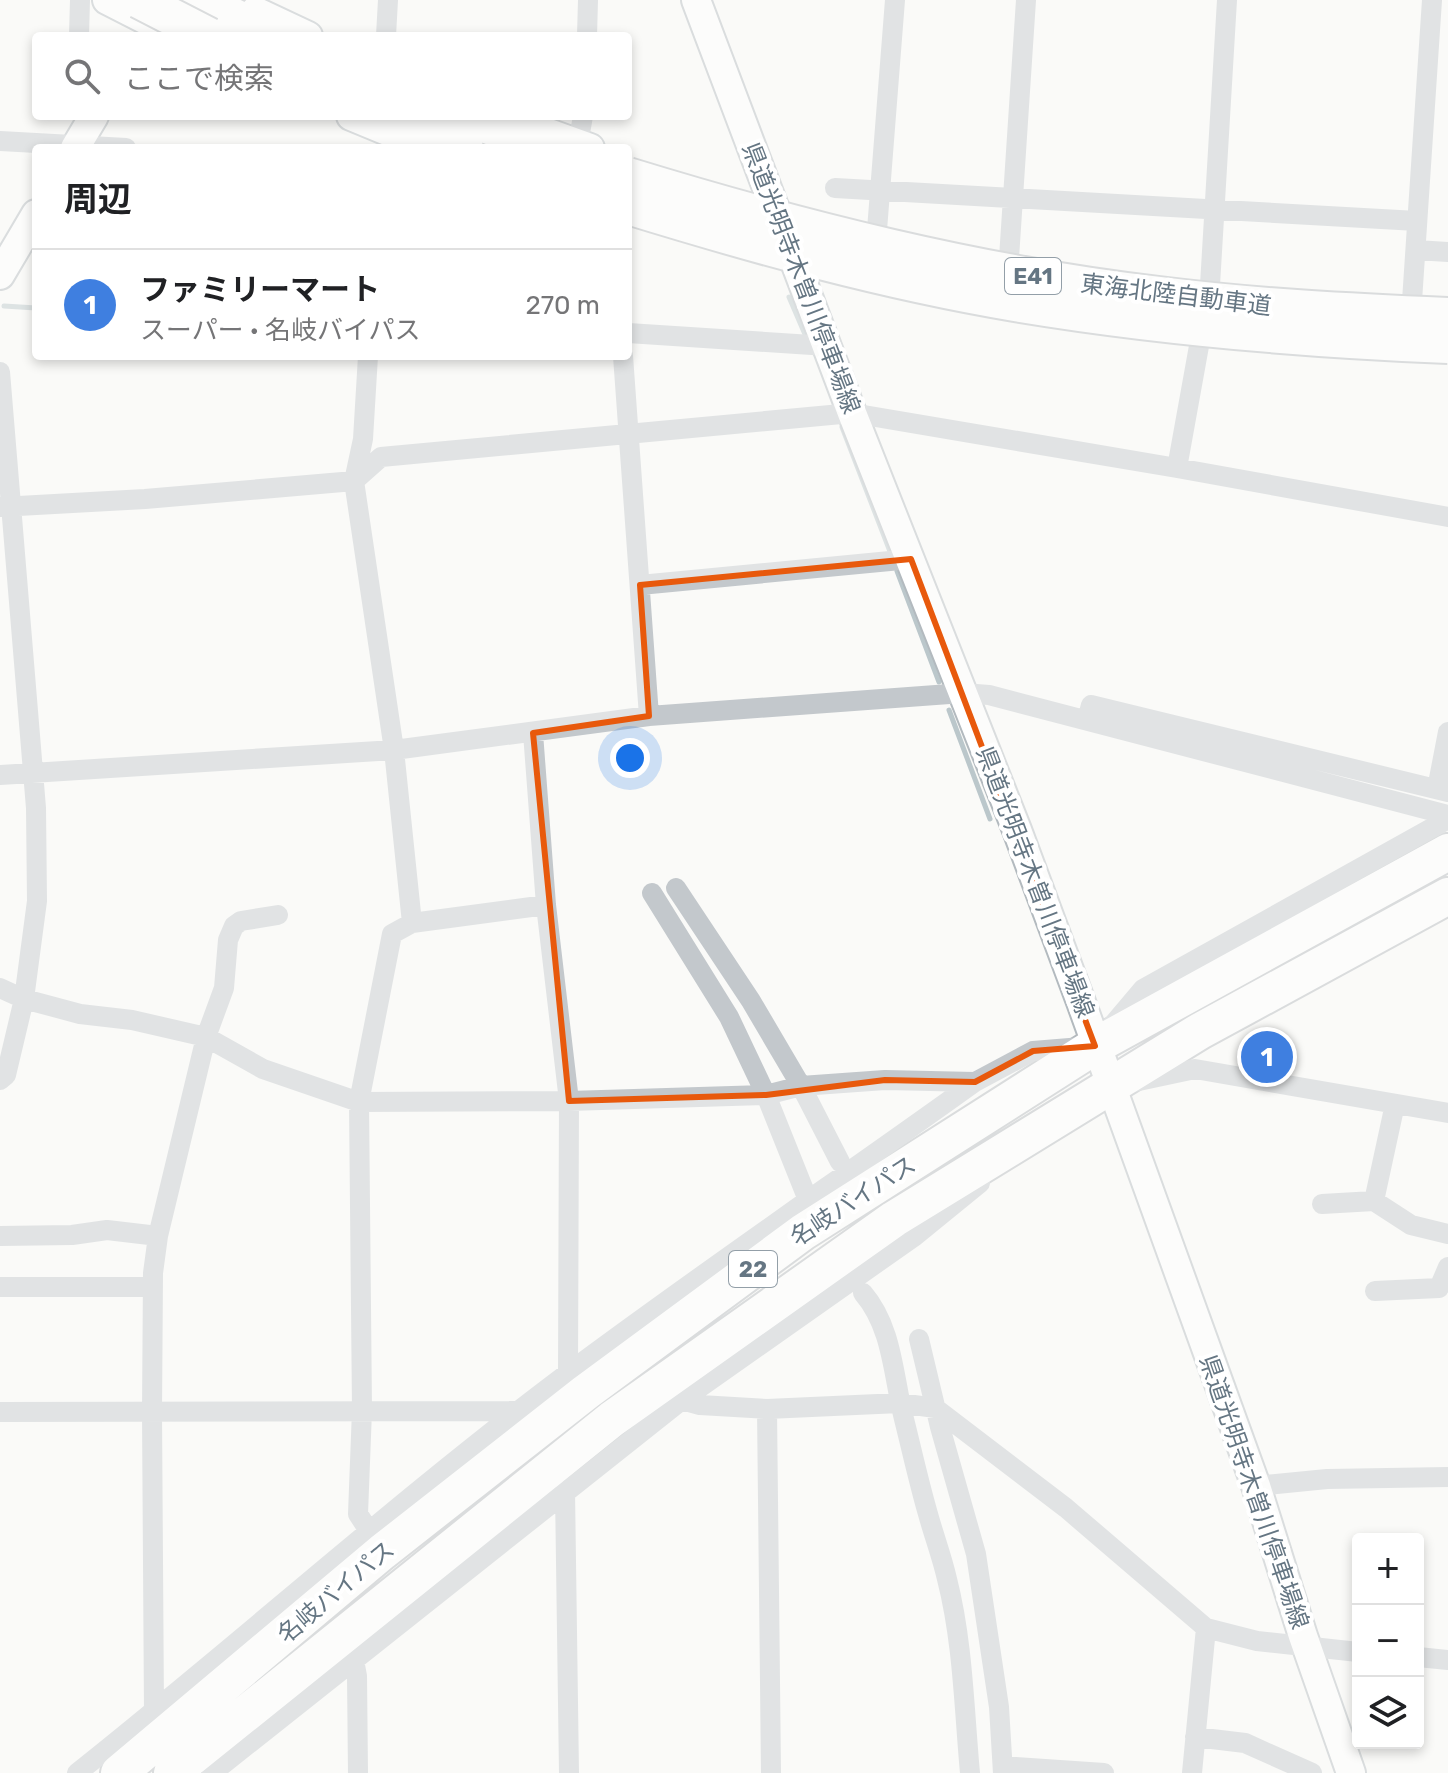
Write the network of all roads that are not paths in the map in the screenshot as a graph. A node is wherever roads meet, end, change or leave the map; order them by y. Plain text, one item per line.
1 (80, 0) edge
2 (107, 0) edge
3 (199, 0) edge
4 (233, 0) edge
5 (388, 0) edge
6 (588, 0) edge
7 (696, 0) edge
8 (895, 0) edge
9 (1026, 0) edge
10 (1227, 0) edge
11 (1432, 0) edge
12 (148, 14) edge
13 (79, 32) edge
14 (173, 32) edge
15 (198, 32) edge
16 (266, 32) edge
17 (300, 32) edge
18 (386, 32) edge
19 (587, 32) edge
20 (362, 120) edge
21 (476, 120) edge
22 (511, 120) edge
23 (582, 120) edge
24 (382, 127) edge
25 (81, 132) edge
26 (0, 141) edge
27 (115, 144) edge
28 (419, 144) edge
29 (449, 144) edge
30 (561, 144) edge
31 (565, 144) edge
32 (573, 144) edge
33 (632, 162) edge
34 (632, 177) edge
35 (835, 188) dead end
36 (881, 190) junction
37 (1014, 198) junction
38 (772, 204) junction
39 (632, 207) edge
40 (1215, 210) junction
41 (32, 221) edge
42 (1417, 221) junction
43 (632, 224) edge
44 (877, 230) junction
45 (1416, 250) junction
46 (1448, 252) edge
47 (1009, 258) junction
48 (798, 270) junction
49 (0, 275) edge
50 (1210, 285) junction
51 (1412, 301) junction
52 (1448, 302) edge
53 (1448, 316) edge
54 (632, 333) edge
55 (1201, 344) junction
56 (1448, 345) edge
57 (827, 346) junction
58 (368, 360) edge
59 (623, 360) edge
60 (1448, 360) edge
61 (0, 372) edge
62 (852, 413) junction
63 (628, 433) junction
64 (1177, 468) junction
65 (354, 481) junction
66 (6, 507) edge
67 (1448, 517) edge
68 (911, 559) junction
69 (640, 585) junction
70 (9, 595) edge
71 (963, 693) junction
72 (649, 716) junction
73 (1087, 720) junction
74 (1448, 732) edge
75 (533, 733) junction
76 (394, 750) junction
77 (33, 772) junction
78 (0, 775) edge
79 (1442, 790) edge
80 (1446, 814) edge
81 (1448, 852) edge
82 (676, 888) dead end
83 (652, 893) dead end
84 (1448, 896) edge
85 (546, 905) junction
86 (278, 915) dead end
87 (412, 923) junction
88 (0, 988) edge
89 (24, 999) junction
90 (206, 1037) junction
91 (1095, 1046) junction
92 (0, 1080) edge
93 (975, 1082) junction
94 (801, 1086) junction
95 (1110, 1087) junction
96 (766, 1095) junction
97 (569, 1101) junction
98 (359, 1102) junction
99 (1395, 1104) junction
100 (1067, 1113) junction
101 (1448, 1113) edge
102 (840, 1162) dead end
103 (806, 1195) dead end
104 (1374, 1201) junction
105 (1322, 1204) dead end
106 (1448, 1234) edge
107 (0, 1236) edge
108 (158, 1236) junction
109 (1448, 1267) edge
110 (0, 1287) edge
111 (153, 1287) junction
112 (1375, 1291) dead end
113 (863, 1293) dead end
114 (919, 1339) dead end
115 (568, 1373) junction
116 (682, 1400) junction
117 (900, 1403) junction
118 (935, 1408) junction
119 (767, 1409) junction
120 (362, 1410) junction
121 (520, 1411) junction
122 (0, 1412) edge
123 (152, 1412) junction
124 (1448, 1477) edge
125 (1256, 1486) junction
126 (565, 1491) junction
127 (369, 1531) junction
128 (1206, 1628) junction
129 (1307, 1647) junction
130 (1352, 1651) edge
131 (1424, 1658) edge
132 (354, 1660) junction
133 (1448, 1660) edge
134 (154, 1712) junction
135 (1195, 1737) junction
136 (1003, 1770) edge
137 (77, 1773) edge
138 (119, 1773) edge
139 (172, 1773) edge
140 (212, 1773) edge
141 (358, 1773) edge
142 (569, 1773) edge
143 (771, 1773) edge
144 (970, 1773) edge
145 (1104, 1773) edge
146 (1192, 1773) edge
147 (1312, 1773) edge
148 (1351, 1773) edge

1 - 13 street
2 - 12 street
3 - 16 highway
4 - 17 street
5 - 18 street
6 - 19 street
7 - 38 street, 県道光明寺木曽川停車場線
8 - 36 street
9 - 37 street
10 - 40 street
11 - 42 street
12 - 14 street
12 - 15 highway, bridge
20 - 24 street
21 - 30 highway
22 - 31 street
23 - 32 street
24 - 28 street
24 - 29 highway
25 - 26 street
25 - 27 street
33 - 38 street
34 - 53 highway, 東海北陸自動車道 / E41, bridge
35 - 36 street
36 - 37 street
36 - 44 street
37 - 40 street
37 - 47 street
38 - 44 street
38 - 48 street, 県道光明寺木曽川停車場線
39 - 56 highway, 東海北陸自動車道 / E41, bridge
40 - 42 street
40 - 50 street
41 - 49 street
42 - 45 street
43 - 48 street
44 - 47 street
45 - 46 street
45 - 51 street
47 - 50 street
48 - 55 street
48 - 57 street, 県道光明寺木曽川停車場線
50 - 51 street
50 - 55 street
51 - 52 street
54 - 57 street
55 - 60 street
55 - 64 street
57 - 62 street, 県道光明寺木曽川停車場線
58 - 65 street
59 - 63 street
61 - 66 street
62 - 63 street
62 - 64 street
62 - 68 street, 県道光明寺木曽川停車場線
63 - 65 street
63 - 69 street
64 - 67 street
65 - 66 street
65 - 76 street
66 - 70 street
68 - 69 street
68 - 71 street, 県道光明寺木曽川停車場線
69 - 72 street
70 - 77 street
71 - 72 street
71 - 73 street
71 - 91 street, 県道光明寺木曽川停車場線
72 - 75 street
73 - 79 street
73 - 80 street
74 - 79 street
75 - 76 street
75 - 85 street
76 - 77 street
76 - 87 street
77 - 78 street
77 - 89 street
80 - 91 street
81 - 91 highway, 名岐バイパス / 22
82 - 94 street
83 - 96 street
84 - 95 highway, 名岐バイパス / 22
85 - 87 street
85 - 97 street
86 - 90 street
87 - 98 street
88 - 89 street
89 - 90 street
89 - 92 street
90 - 98 street
90 - 108 street
91 - 93 street
91 - 95 street, 県道光明寺木曽川停車場線
91 - 138 highway, 名岐バイパス / 22
93 - 94 street
93 - 115 street
94 - 96 street
94 - 102 street
95 - 99 street
95 - 100 highway, 名岐バイパス / 22
95 - 125 street, 県道光明寺木曽川停車場線
96 - 97 street
96 - 103 street
97 - 98 street
97 - 115 street
98 - 120 street
99 - 101 street
99 - 104 street
100 - 116 street
100 - 139 highway, 名岐バイパス / 22
104 - 105 street
104 - 106 street
107 - 108 street
108 - 111 street
109 - 112 street
110 - 111 street
111 - 123 street
113 - 117 street
114 - 118 street
115 - 121 street
116 - 119 street
116 - 126 street
117 - 118 street
117 - 119 street
117 - 144 street
118 - 128 street
118 - 136 street
119 - 143 street
120 - 121 street
120 - 123 street
120 - 127 street
121 - 127 street
122 - 123 street
123 - 134 street
124 - 125 street
125 - 129 street, 県道光明寺木曽川停車場線
126 - 132 street
126 - 142 street
127 - 134 street
128 - 129 street
128 - 135 street
129 - 130 street
129 - 148 street, 県道光明寺木曽川停車場線
131 - 133 street
132 - 140 street
132 - 141 street
134 - 137 street
135 - 146 street
135 - 147 street
136 - 145 street

